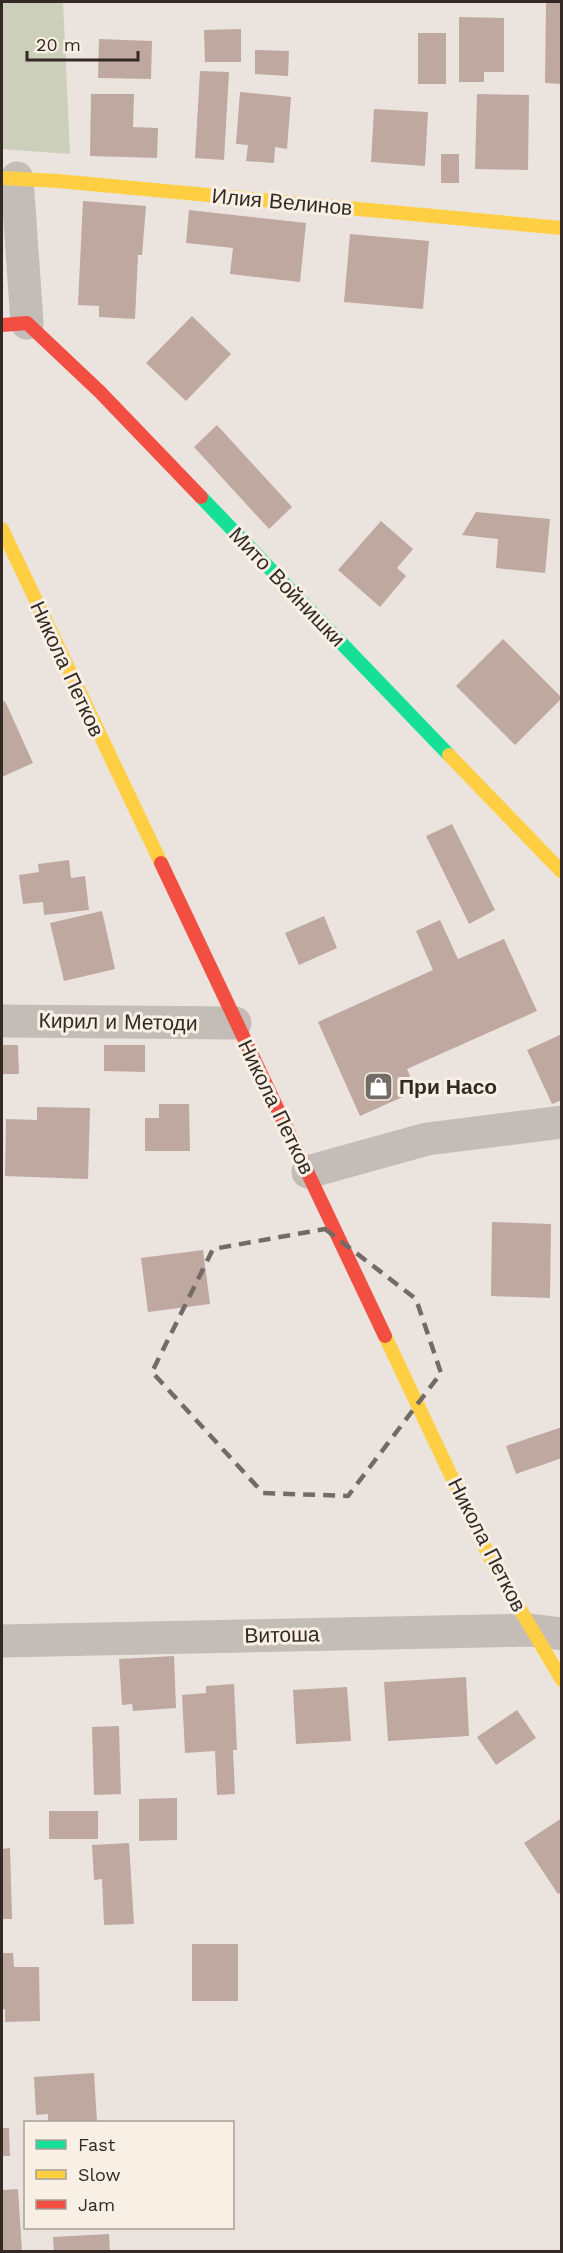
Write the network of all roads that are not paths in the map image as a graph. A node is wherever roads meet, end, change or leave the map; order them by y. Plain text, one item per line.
1 (9, 178) edge
2 (561, 228) edge
3 (14, 324) edge
4 (2, 529) edge
5 (561, 872) edge
6 (2, 1021) edge
7 (235, 1023) junction
8 (561, 1122) edge
9 (526, 1127) junction
10 (561, 1132) edge
11 (308, 1172) junction
12 (546, 1632) edge
13 (2, 1641) edge
14 (561, 1680) edge

1 - 2 street, Илия Велинов
1 - 3 street
3 - 5 street, Мито Войнишки
4 - 7 street, Никола Петков
6 - 7 street, Кирил и Методи
7 - 11 street, Никола Петков
8 - 9 street
9 - 10 street
9 - 11 street
11 - 12 street, Никола Петков
12 - 13 street, Витоша
12 - 14 street, Никола Петков

